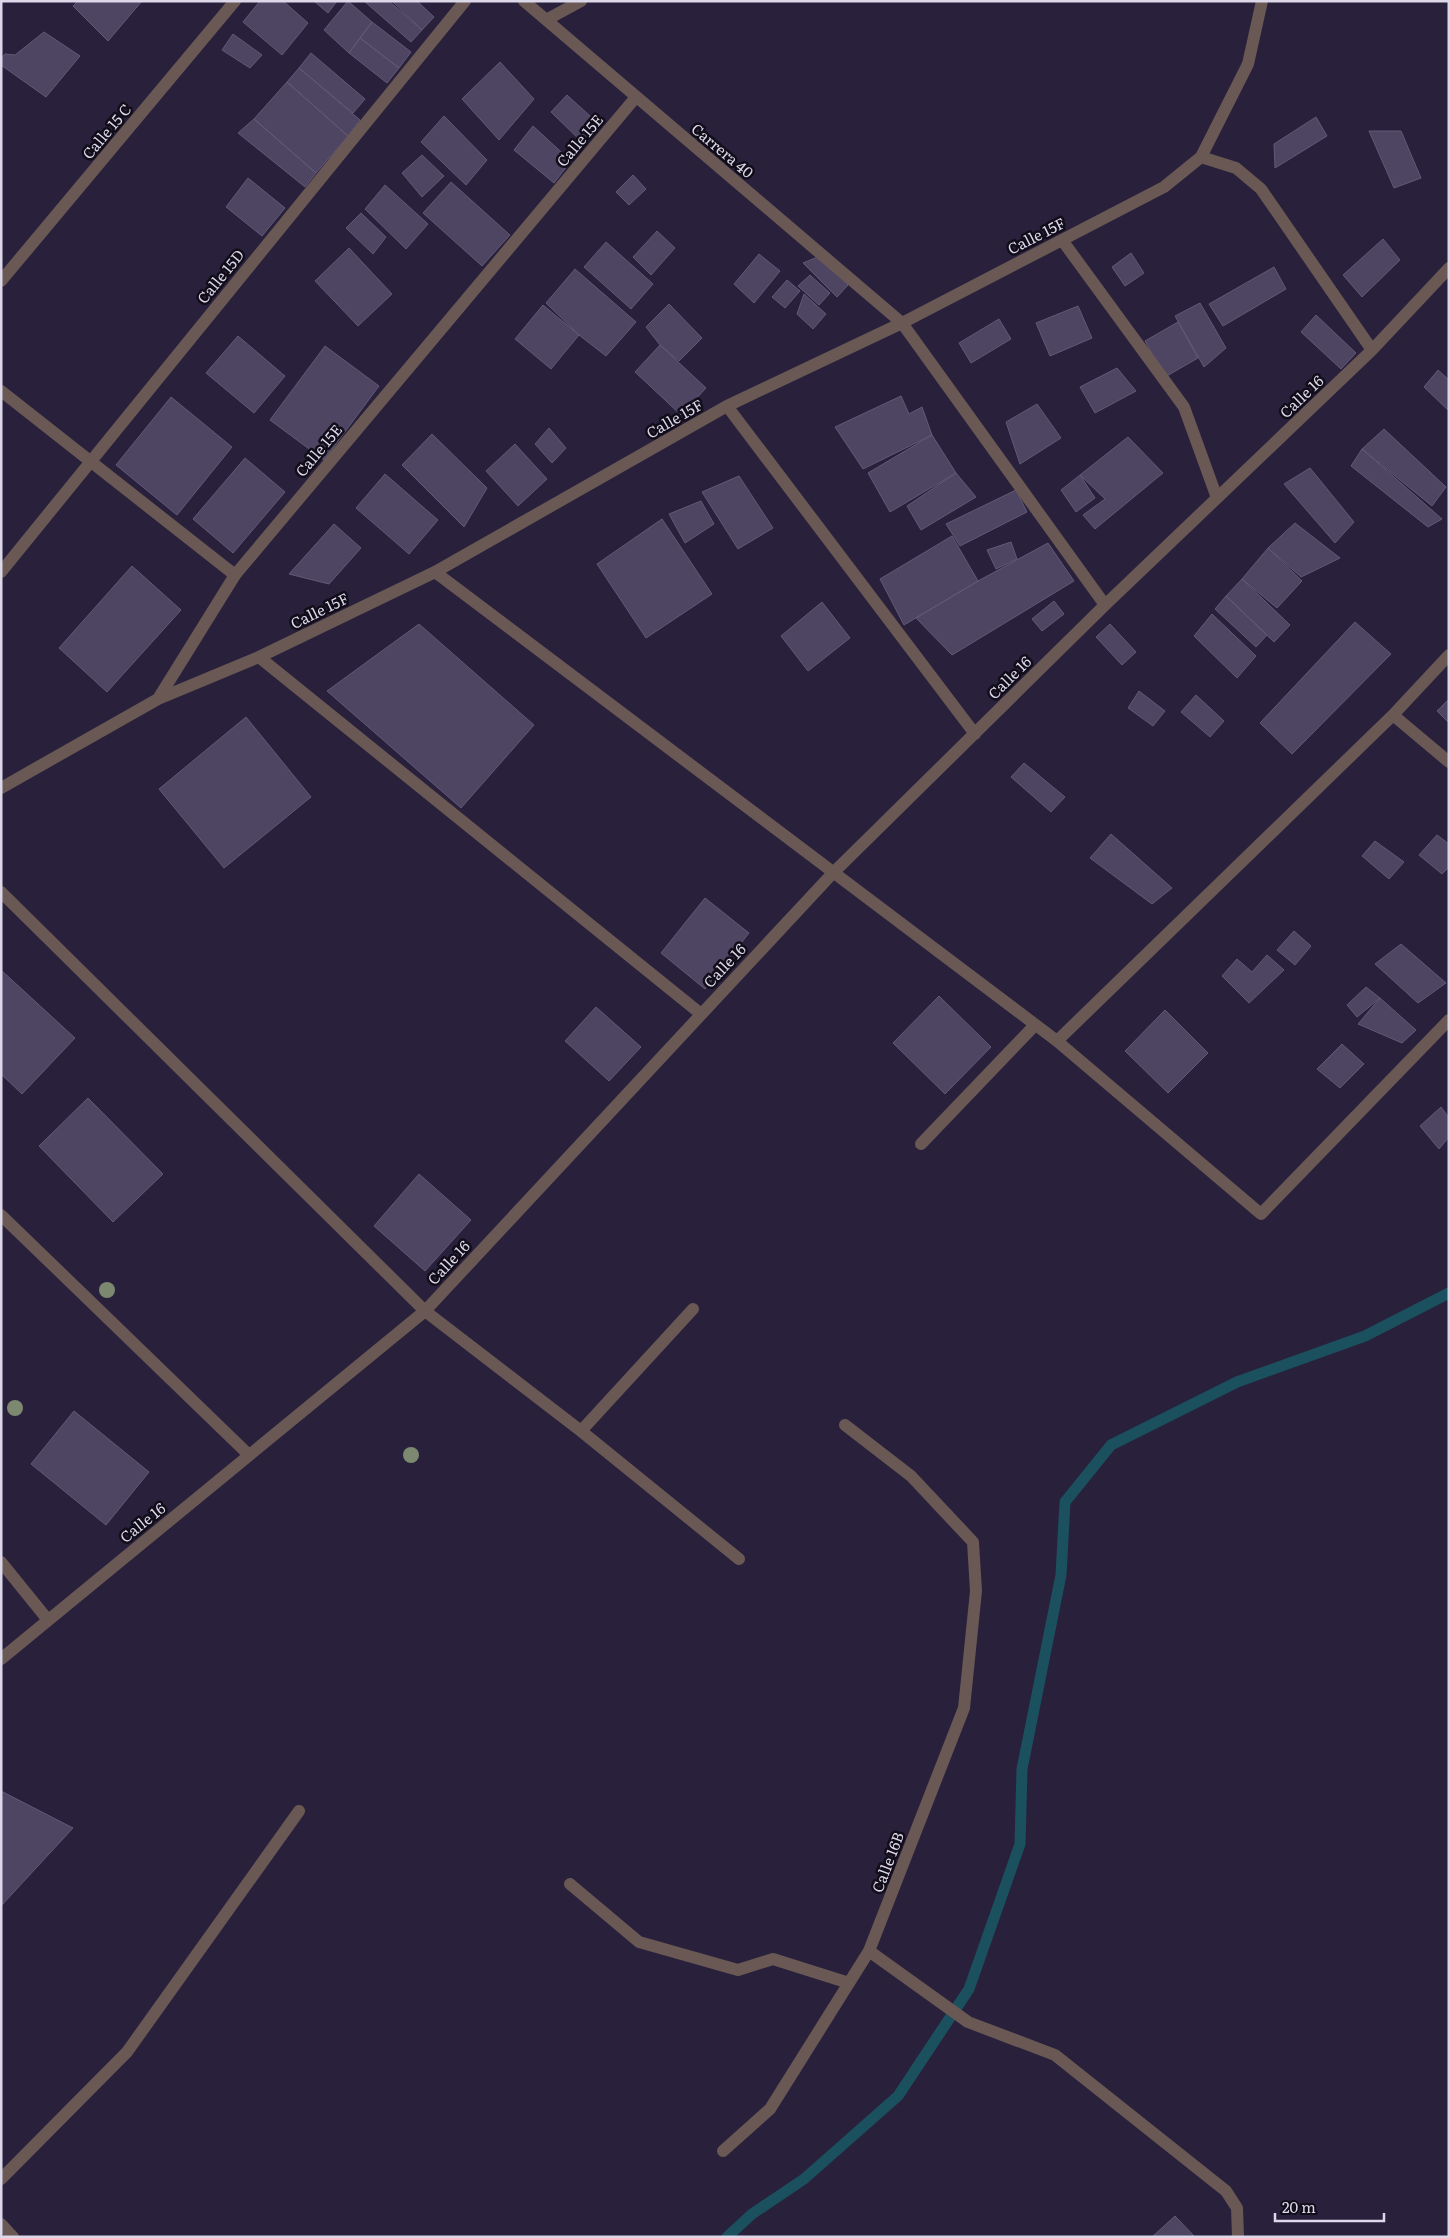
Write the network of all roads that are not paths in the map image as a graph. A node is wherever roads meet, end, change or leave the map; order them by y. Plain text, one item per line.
1 (235, 1) edge
2 (465, 1) edge
3 (524, 1) edge
4 (581, 1) edge
5 (1262, 1) edge
6 (546, 20) junction
7 (636, 97) junction
8 (1201, 157) junction
9 (1062, 240) junction
10 (1449, 268) edge
11 (1, 281) edge
12 (902, 323) junction
13 (1372, 350) junction
14 (1, 391) edge
15 (727, 406) junction
16 (91, 461) junction
17 (1217, 498) junction
18 (1, 572) edge
19 (434, 572) junction
20 (234, 575) junction
21 (1105, 605) junction
22 (1449, 655) edge
23 (259, 657) junction
24 (158, 699) junction
25 (1393, 715) junction
26 (975, 734) junction
27 (1449, 762) edge
28 (1, 788) edge
29 (832, 874) junction
30 (1, 892) edge
31 (701, 1014) junction
32 (1449, 1020) edge
33 (1035, 1025) junction
34 (1057, 1041) junction
35 (922, 1144) dead end
36 (1, 1215) edge
37 (693, 1308) dead end
38 (425, 1311) junction
39 (846, 1425) dead end
40 (581, 1431) junction
41 (250, 1455) junction
42 (739, 1558) dead end
43 (1, 1562) edge
44 (48, 1620) junction
45 (1, 1659) edge
46 (299, 1811) dead end
47 (570, 1884) dead end
48 (869, 1951) junction
49 (849, 1983) junction
50 (723, 2151) dead end
51 (1, 2179) edge
52 (1, 2224) edge
53 (13, 2237) edge
54 (1238, 2237) edge

1 - 11 street, Calle 15 C
2 - 16 street, Calle 15D
3 - 6 street, Carrera 40
4 - 6 street
5 - 8 street
6 - 7 street, Carrera 40
7 - 12 street, Carrera 40
7 - 20 street, Calle 15E
8 - 9 street, Calle 15F
8 - 13 street
9 - 12 street, Calle 15F
9 - 17 street
10 - 13 street, Calle 16
12 - 15 street, Calle 15F
12 - 21 street, Carrera 40
13 - 17 street, Calle 16
14 - 16 street
15 - 19 street, Calle 15F
15 - 26 street
16 - 18 street, Calle 15D
16 - 20 street
17 - 21 street, Calle 16
19 - 23 street, Calle 15F
19 - 29 street
20 - 24 street, Calle 15E
21 - 26 street, Calle 16
22 - 25 street
23 - 24 street, Calle 15F
23 - 31 street
24 - 28 street, Calle 15E
25 - 27 street
25 - 34 street
26 - 29 street, Calle 16
29 - 31 street, Calle 16
29 - 33 street
30 - 38 street
31 - 38 street, Calle 16
32 - 34 street
33 - 34 street
33 - 35 street
36 - 41 street
37 - 40 street
38 - 40 street
38 - 41 street, Calle 16
39 - 48 street, Calle 16B
40 - 42 street
41 - 44 street, Calle 16
43 - 44 street
44 - 45 street, Calle 16
46 - 51 street
47 - 49 street
48 - 49 street, Calle 16B
48 - 54 street
49 - 50 street, Calle 16B
52 - 53 street

